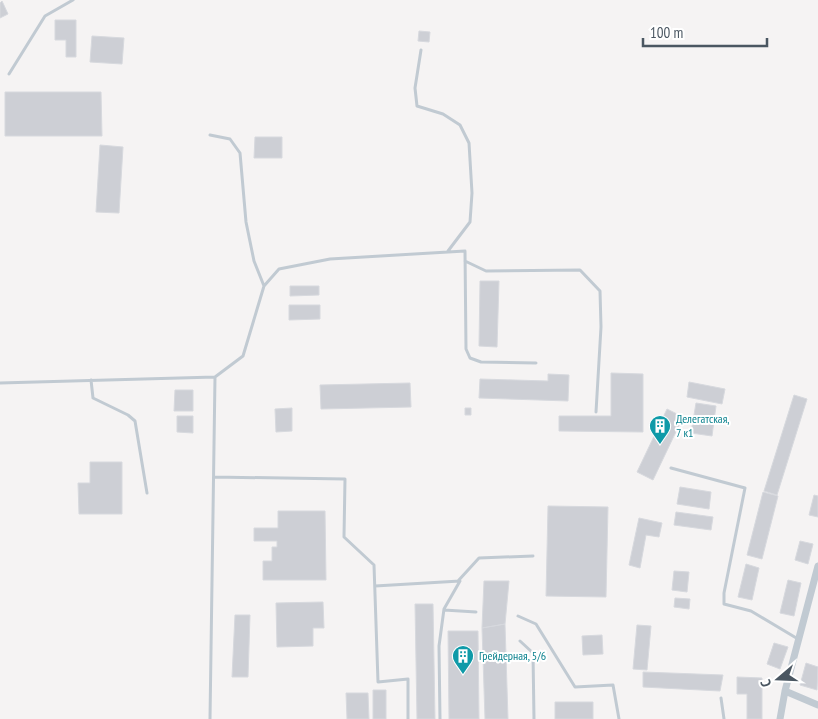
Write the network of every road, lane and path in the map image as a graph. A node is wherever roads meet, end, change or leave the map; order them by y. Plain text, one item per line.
1 (73, 0) edge
2 (421, 50) dead end
3 (9, 74) dead end
4 (210, 135) dead end
5 (448, 252) junction
6 (466, 261) junction
7 (264, 286) junction
8 (536, 363) dead end
9 (215, 377) junction
10 (90, 380) junction
11 (0, 383) edge
12 (596, 412) dead end
13 (670, 468) dead end
14 (214, 477) junction
15 (147, 493) dead end
16 (533, 556) dead end
17 (818, 566) edge
18 (458, 581) junction
19 (375, 586) junction
20 (444, 610) junction
21 (476, 612) dead end
22 (518, 616) dead end
23 (799, 639) junction
24 (520, 641) dead end
25 (785, 692) junction
26 (721, 698) dead end
27 (818, 705) edge
28 (210, 719) edge
29 (408, 719) edge
30 (440, 719) edge
31 (534, 719) edge
32 (619, 719) edge
33 (724, 719) edge
34 (780, 719) edge

1 - 3 lane
2 - 5 lane
4 - 7 lane
5 - 6 lane
5 - 7 lane
6 - 8 lane
6 - 12 lane
7 - 9 lane
9 - 10 lane
9 - 14 lane
10 - 11 lane
10 - 15 lane
13 - 23 lane
14 - 19 lane
14 - 28 lane
16 - 18 lane
17 - 23 street
18 - 19 lane
18 - 20 lane
19 - 29 lane
20 - 21 lane
20 - 30 lane
22 - 32 lane
23 - 25 street
24 - 31 lane
25 - 27 street
25 - 34 street
26 - 33 lane

